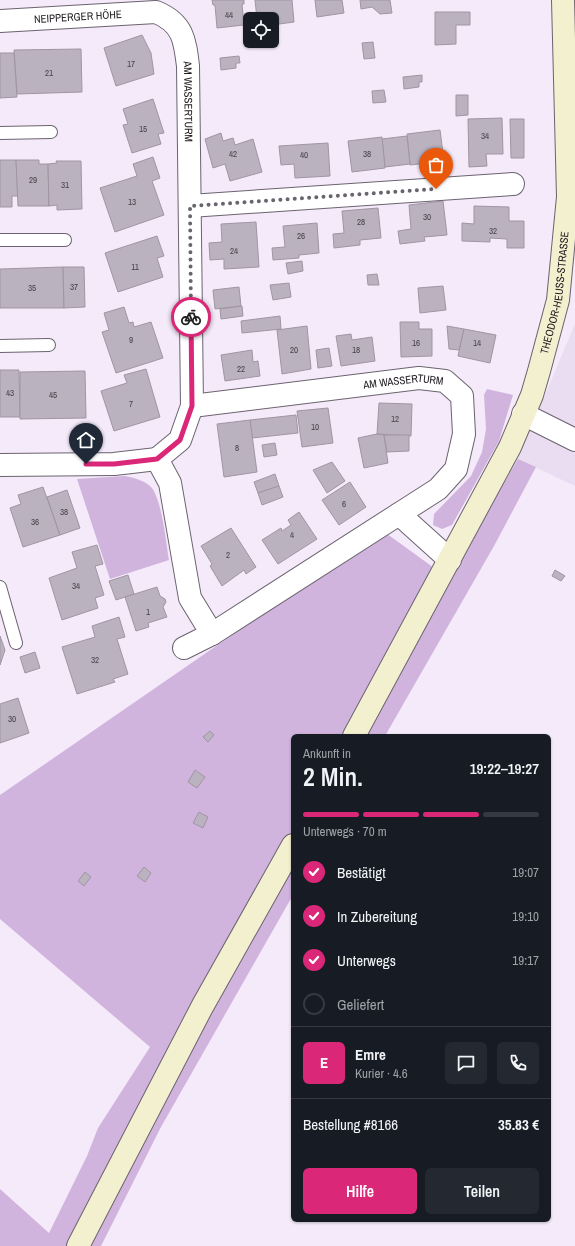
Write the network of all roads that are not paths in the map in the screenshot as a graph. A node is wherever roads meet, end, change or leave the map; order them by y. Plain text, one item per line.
1 (562, 0) edge
2 (156, 12) joint
3 (0, 21) edge
4 (51, 132) dead end
5 (0, 133) edge
6 (513, 184) dead end
7 (190, 206) junction
8 (0, 240) edge
9 (65, 240) dead end
10 (49, 345) dead end
11 (0, 346) edge
12 (192, 406) junction
13 (523, 414) junction
14 (575, 440) edge
15 (157, 459) junction
16 (0, 465) edge
17 (399, 514) junction
18 (450, 560) junction
19 (0, 587) edge
20 (212, 634) junction
21 (16, 643) dead end
22 (184, 648) dead end
23 (355, 734) edge
24 (291, 849) edge
25 (78, 1246) edge

1 - 13 main road, THEODOR-HEUSS-STRASSE
2 - 3 street, NEIPPERGER HÖHE
2 - 7 street, AM WASSERTURM
4 - 5 lane
6 - 7 street
7 - 12 street, AM WASSERTURM
8 - 9 lane
10 - 11 lane
12 - 15 street, AM WASSERTURM
12 - 17 street, AM WASSERTURM
13 - 14 street
13 - 18 main road, THEODOR-HEUSS-STRASSE
15 - 16 street
15 - 20 street
17 - 18 street
17 - 20 street, AM WASSERTURM
18 - 23 main road, THEODOR-HEUSS-STRASSE
19 - 21 lane
20 - 22 street, AM WASSERTURM
24 - 25 main road

